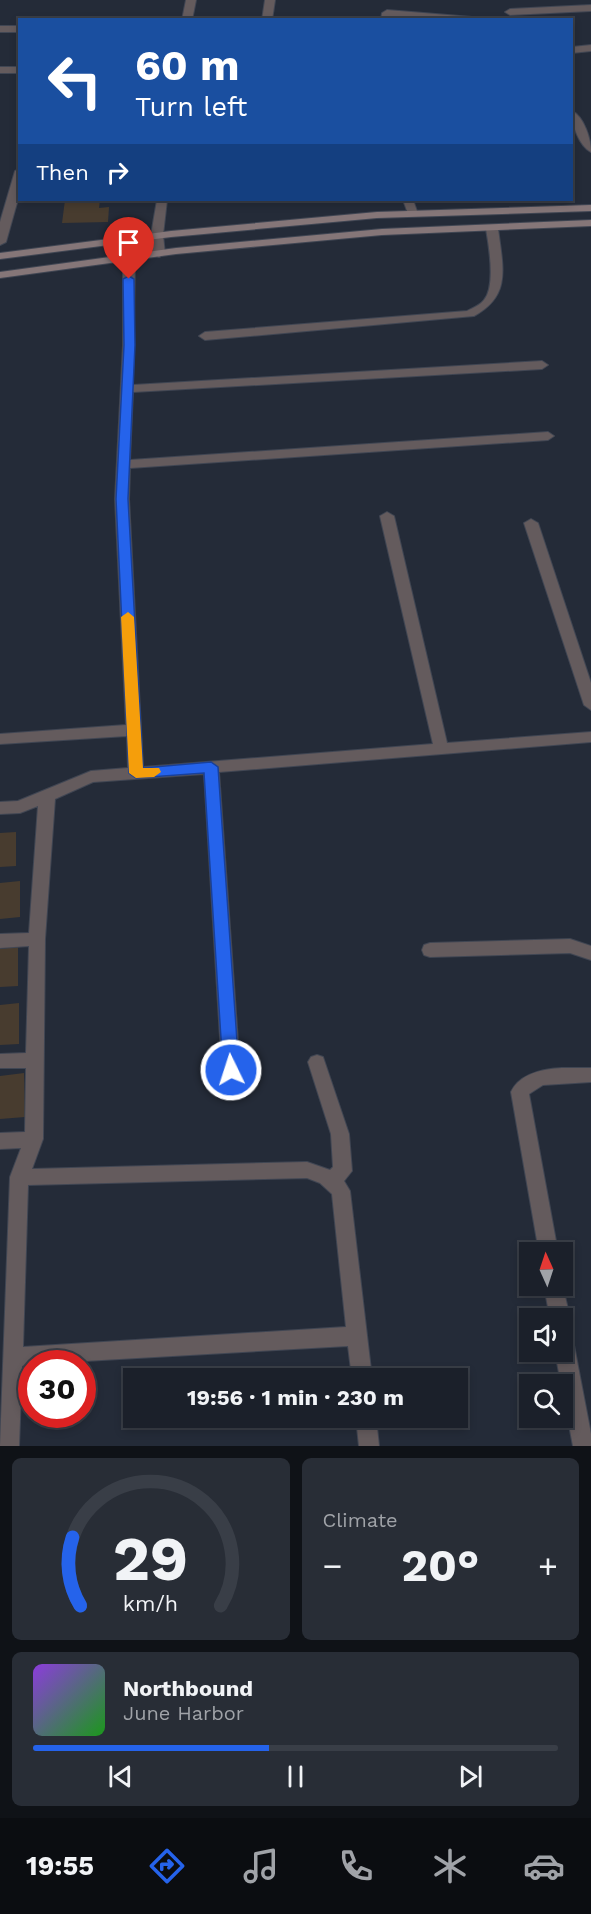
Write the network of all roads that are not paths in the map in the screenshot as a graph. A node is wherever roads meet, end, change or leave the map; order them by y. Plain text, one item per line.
1 (191, 0) edge
2 (270, 0) edge
3 (388, 1) edge
4 (591, 8) edge
5 (509, 12) edge
6 (386, 16) edge
7 (187, 18) edge
8 (267, 18) edge
9 (429, 18) edge
10 (0, 29) edge
11 (18, 29) edge
12 (591, 48) edge
13 (573, 50) edge
14 (0, 70) edge
15 (18, 70) edge
16 (573, 116) edge
17 (591, 149) edge
18 (18, 178) edge
19 (162, 201) edge
20 (408, 201) edge
21 (591, 208) edge
22 (412, 214) junction
23 (591, 223) edge
24 (492, 229) junction
25 (157, 236) junction
26 (0, 242) edge
27 (159, 254) junction
28 (0, 256) edge
29 (129, 258) junction
30 (0, 275) edge
31 (205, 336) dead end
32 (542, 365) dead end
33 (126, 388) junction
34 (548, 436) dead end
35 (122, 465) junction
36 (387, 516) dead end
37 (531, 522) dead end
38 (591, 705) edge
39 (134, 730) junction
40 (591, 737) edge
41 (0, 738) edge
42 (441, 748) junction
43 (211, 767) junction
44 (136, 773) junction
45 (47, 795) junction
46 (0, 808) edge
47 (37, 939) junction
48 (0, 941) edge
49 (430, 950) dead end
50 (591, 953) edge
51 (36, 1060) junction
52 (0, 1062) edge
53 (317, 1062) dead end
54 (231, 1070) dead end
55 (591, 1076) edge
56 (34, 1139) junction
57 (0, 1141) edge
58 (19, 1177) junction
59 (332, 1179) junction
60 (546, 1242) edge
61 (8, 1275) edge
62 (359, 1336) junction
63 (12, 1357) junction
64 (567, 1362) edge
65 (361, 1368) edge
66 (367, 1428) edge
67 (9, 1446) edge
68 (369, 1446) edge
69 (583, 1446) edge

1 - 7 street
2 - 8 street
3 - 6 street
4 - 5 street
6 - 9 street
10 - 11 street
12 - 13 street
14 - 15 street
16 - 17 street
18 - 26 street
19 - 25 street
20 - 22 street
21 - 22 main road
22 - 25 main road
23 - 24 main road
24 - 27 main road
24 - 31 street
25 - 27 street
25 - 28 main road
27 - 29 main road
29 - 30 main road
29 - 33 street
32 - 33 street
33 - 35 street
34 - 35 street
35 - 39 street
36 - 42 street
37 - 38 street
39 - 41 street
39 - 44 street
40 - 42 street
42 - 43 street
43 - 44 street
43 - 54 street
44 - 45 street
45 - 46 street
45 - 47 street
47 - 48 street
47 - 51 street
49 - 50 street
51 - 52 street
51 - 56 street
53 - 59 street
55 - 60 street
56 - 57 street
56 - 58 street
58 - 59 street
58 - 61 street
59 - 62 street
61 - 63 street
62 - 63 street
62 - 65 street
63 - 67 street
64 - 69 street
66 - 68 street

